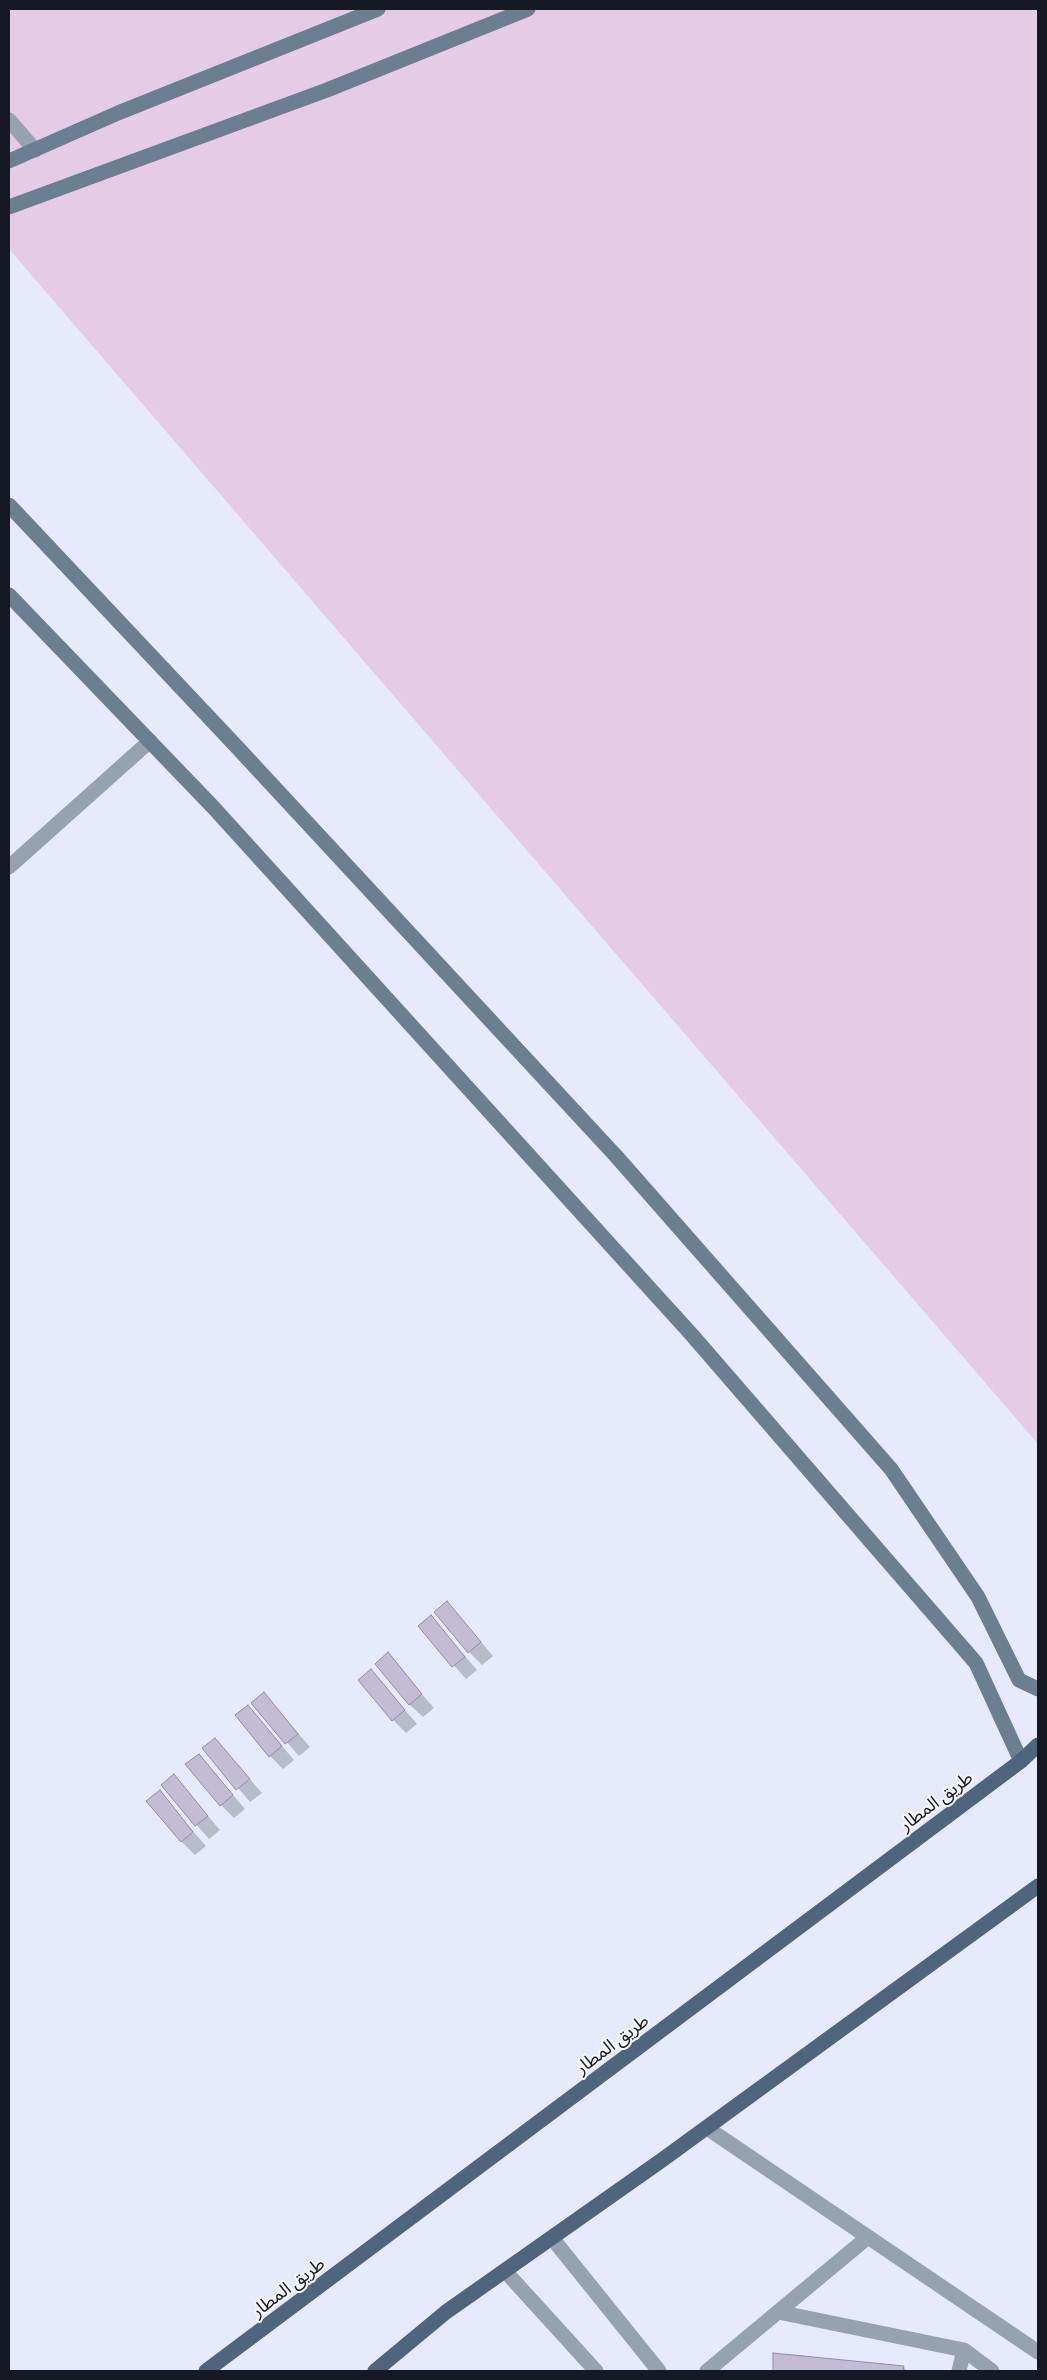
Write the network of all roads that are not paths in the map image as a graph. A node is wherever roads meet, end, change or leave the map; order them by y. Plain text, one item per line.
1 (378, 9) edge
2 (528, 9) edge
3 (9, 120) edge
4 (35, 150) junction
5 (9, 161) edge
6 (9, 207) edge
7 (9, 505) edge
8 (9, 595) edge
9 (150, 742) junction
10 (9, 867) edge
11 (1038, 1689) edge
12 (1038, 1745) edge
13 (1021, 1761) junction
14 (1038, 1886) edge
15 (707, 2128) junction
16 (868, 2237) junction
17 (552, 2238) junction
18 (505, 2271) junction
19 (778, 2312) junction
20 (964, 2350) junction
21 (1038, 2352) edge
22 (206, 2371) edge
23 (375, 2371) edge
24 (596, 2371) edge
25 (660, 2371) edge
26 (707, 2371) edge
27 (959, 2371) edge
28 (992, 2371) edge

1 - 4 main road
2 - 6 main road
3 - 4 street
4 - 5 main road
7 - 11 main road
8 - 9 main road
9 - 10 street
9 - 13 main road
12 - 13 main road, طريق المطار
13 - 22 main road, طريق المطار
14 - 15 main road
15 - 16 street
15 - 17 main road
16 - 19 street
16 - 21 street
17 - 18 main road
17 - 25 street
18 - 23 main road
18 - 24 street
19 - 20 street
19 - 26 street
20 - 27 street
20 - 28 street

